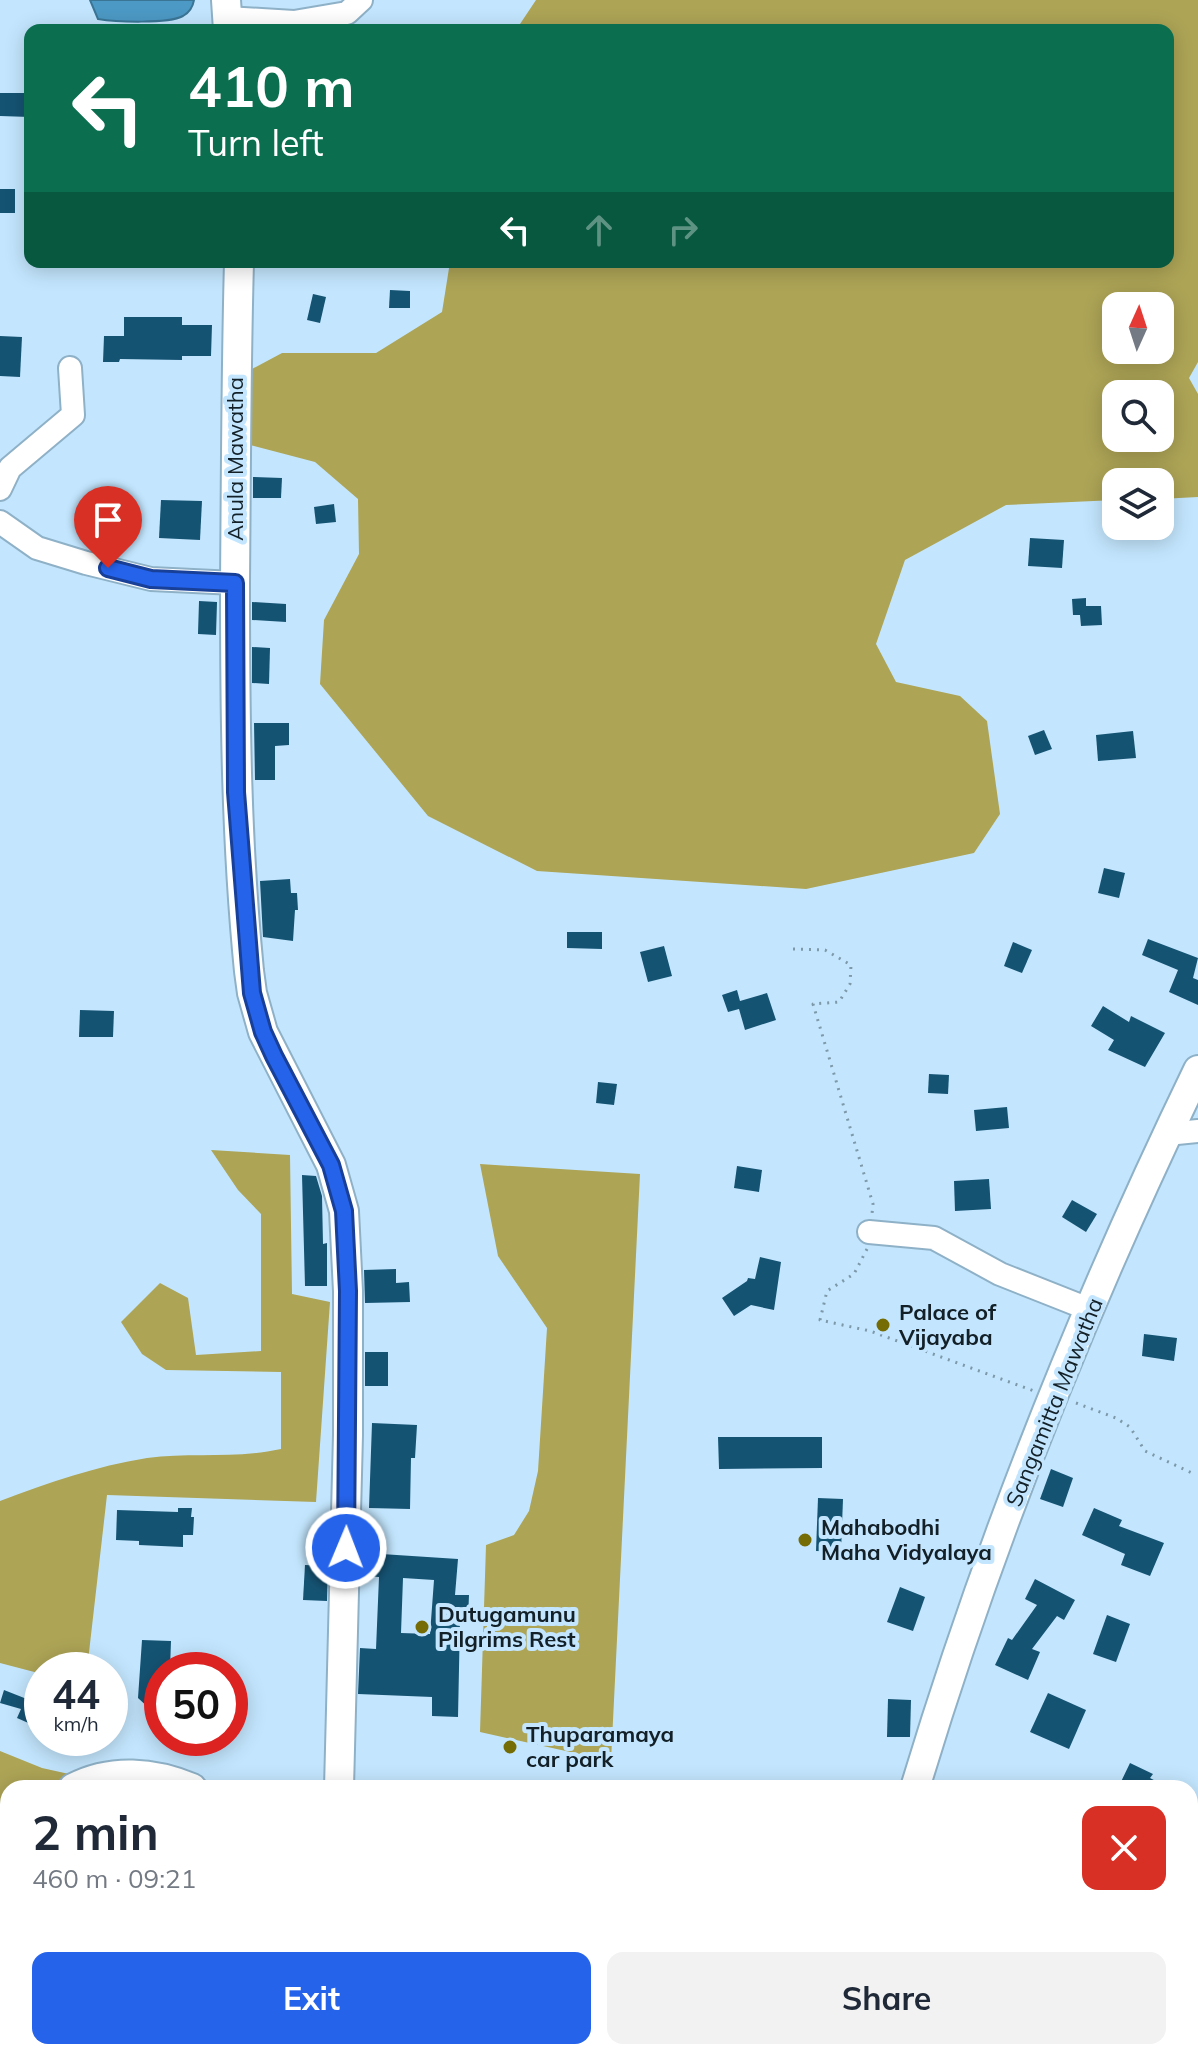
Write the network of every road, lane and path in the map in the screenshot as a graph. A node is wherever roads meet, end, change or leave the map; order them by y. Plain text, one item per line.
1 (361, 0) edge
2 (227, 16) edge
3 (239, 268) edge
4 (70, 368) dead end
5 (0, 489) edge
6 (0, 522) edge
7 (235, 583) junction
8 (793, 949) dead end
9 (1198, 1070) edge
10 (1198, 1131) edge
11 (1167, 1134) junction
12 (869, 1232) junction
13 (1091, 1310) junction
14 (1054, 1398) junction
15 (1192, 1473) dead end
16 (92, 1780) edge
17 (170, 1780) edge
18 (339, 1780) edge
19 (918, 1780) edge

1 - 2 street
3 - 7 main road, Anula Mawatha
4 - 5 street
6 - 7 street
7 - 18 main road, Anula Mawatha
8 - 12 path
9 - 11 main road, Sangamitta Mawatha
10 - 11 street
11 - 13 main road, Sangamitta Mawatha
12 - 13 street
12 - 14 path
13 - 14 main road, Sangamitta Mawatha
14 - 15 path
14 - 19 main road, Sangamitta Mawatha
16 - 17 main road

